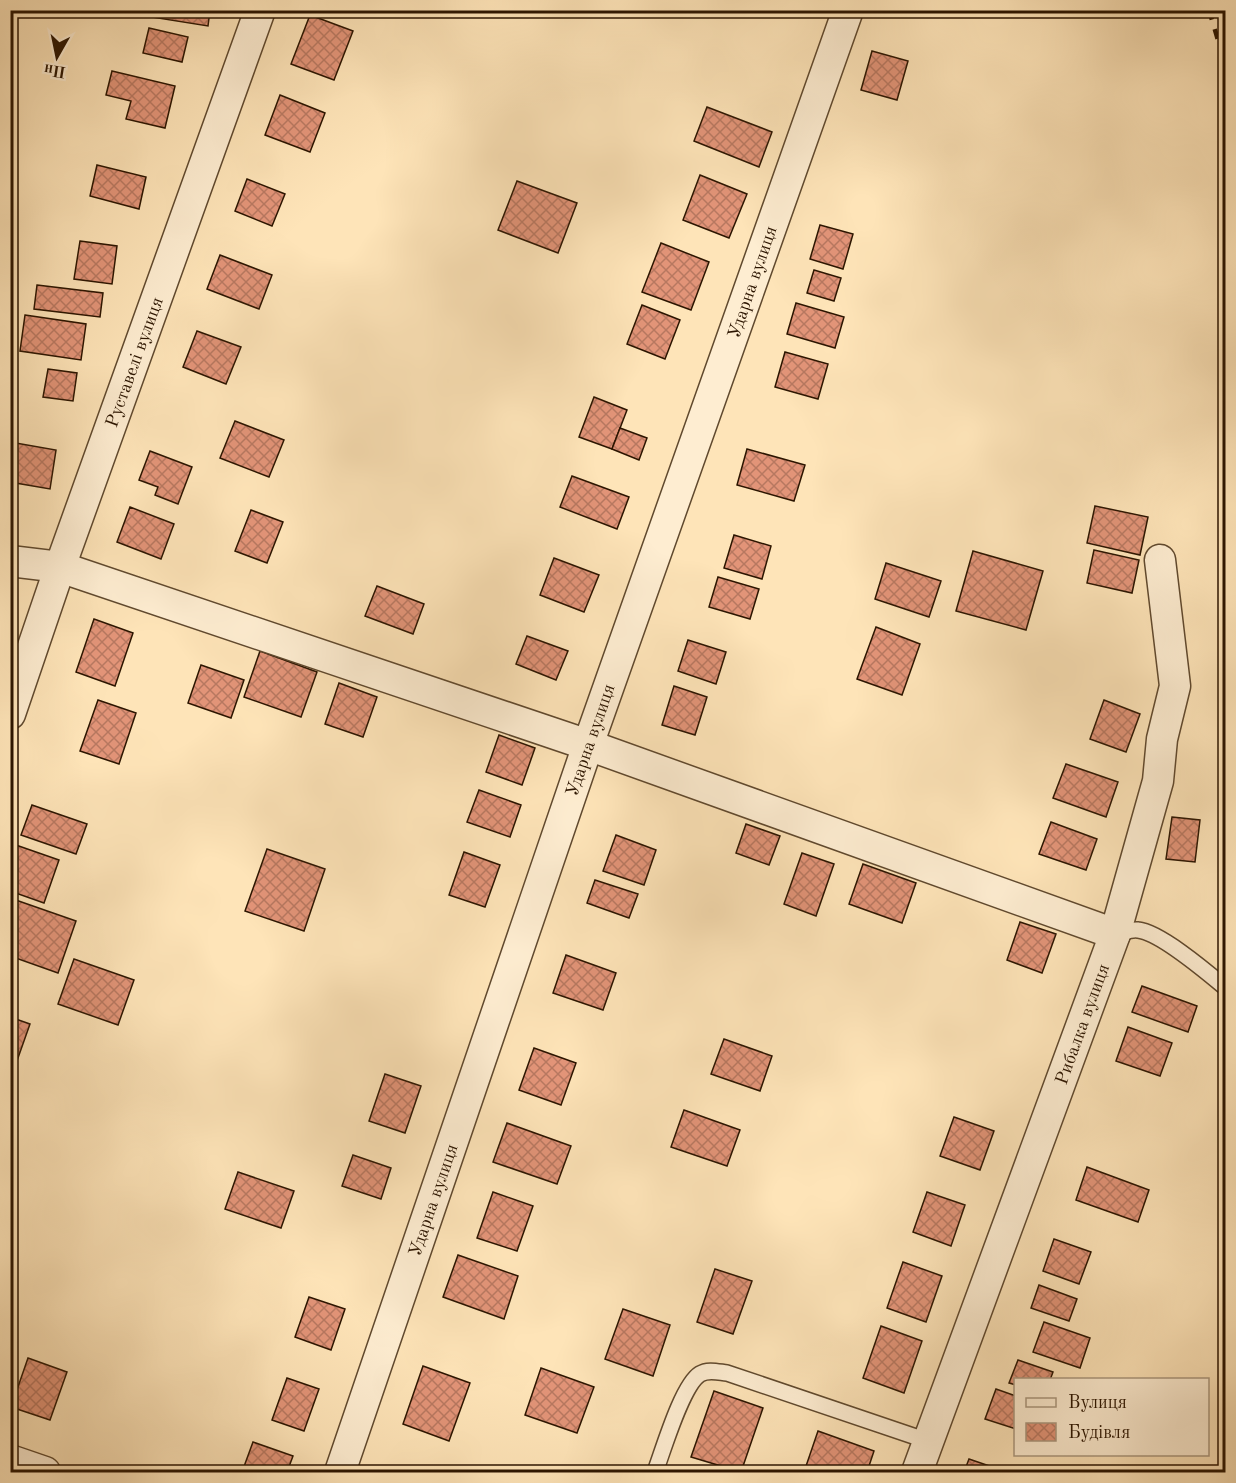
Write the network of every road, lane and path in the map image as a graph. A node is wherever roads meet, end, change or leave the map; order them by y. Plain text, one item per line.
1 (260, 10) edge
2 (848, 10) edge
3 (1160, 560) dead end
4 (10, 561) edge
5 (60, 567) junction
6 (10, 714) edge
7 (588, 746) junction
8 (1115, 934) junction
9 (1226, 988) edge
10 (928, 1441) junction
11 (10, 1460) edge
12 (45, 1473) edge
13 (340, 1473) edge
14 (656, 1473) edge
15 (917, 1473) edge

1 - 5 street, Руставелі вулиця
2 - 7 street, Ударна вулиця
3 - 8 street, Рибалка вулиця
4 - 5 street
5 - 6 street, Руставелі вулиця
5 - 7 street
7 - 8 street
7 - 13 street, Ударна вулиця
8 - 9 lane
8 - 10 street, Рибалка вулиця
10 - 14 lane
10 - 15 street, Рибалка вулиця
11 - 12 street

